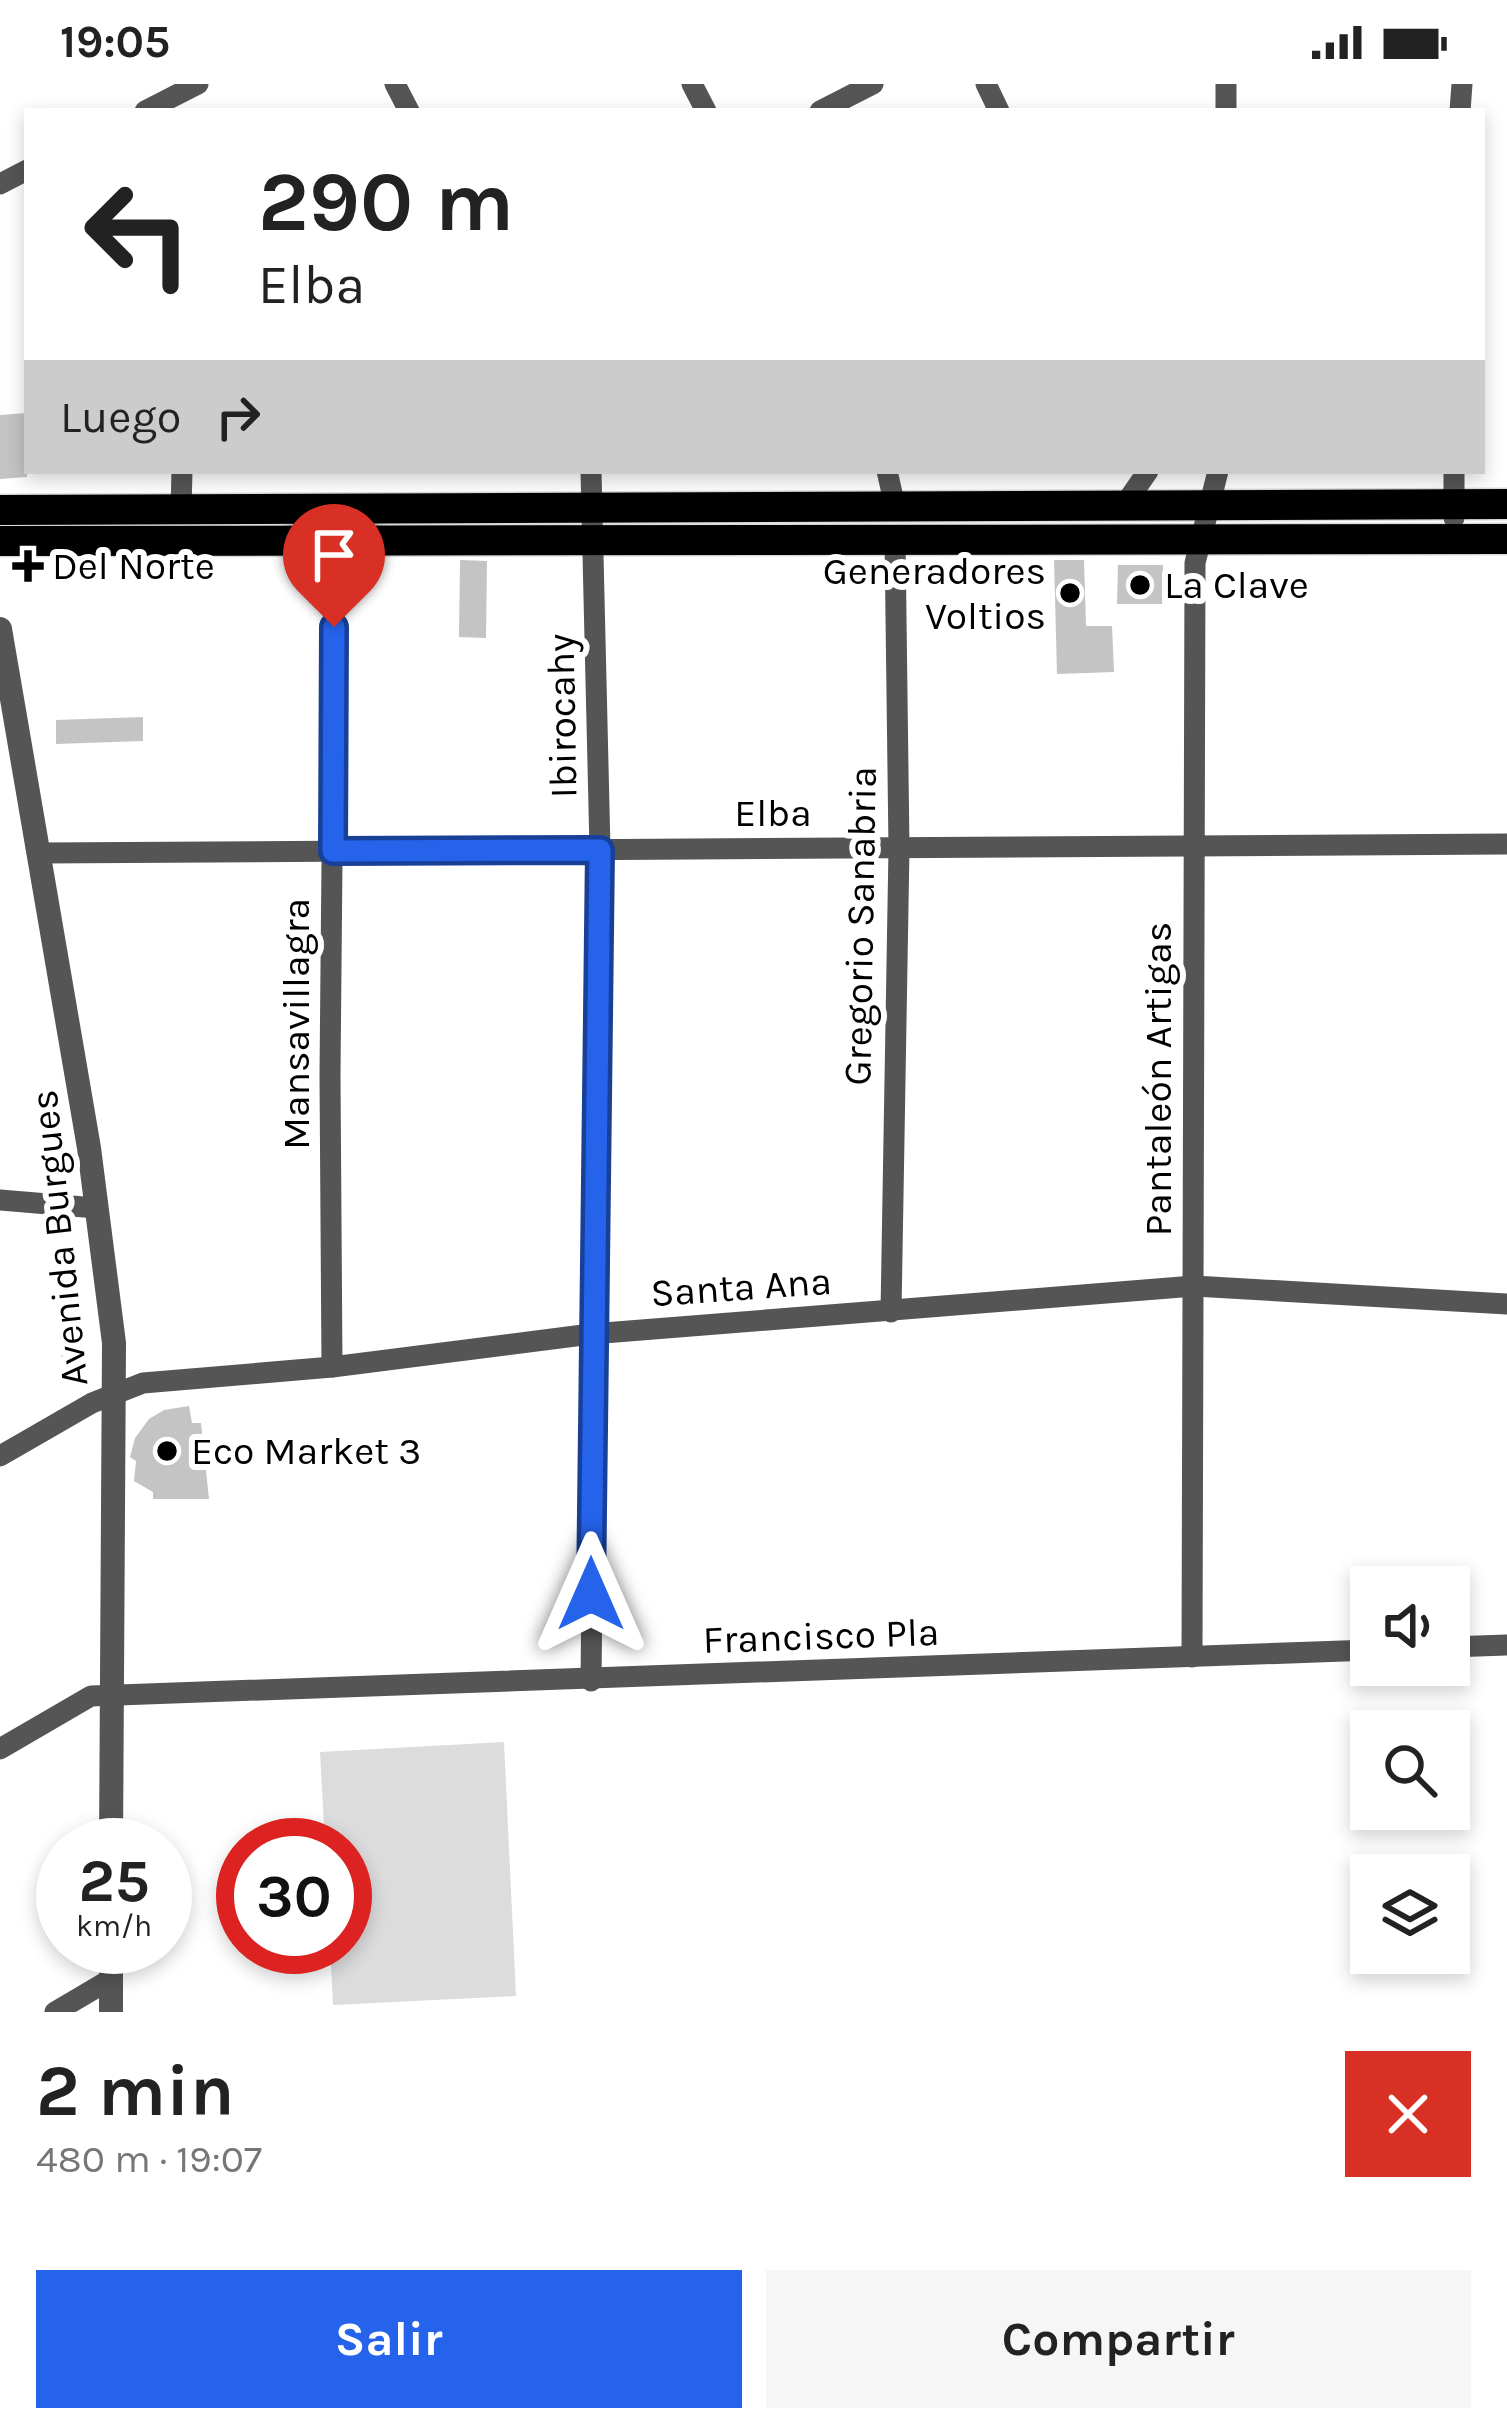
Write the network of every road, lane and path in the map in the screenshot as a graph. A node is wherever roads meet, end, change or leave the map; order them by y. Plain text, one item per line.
1 (198, 84) edge
2 (873, 84) edge
3 (151, 108) edge
4 (826, 108) edge
5 (182, 474) edge
6 (591, 474) edge
7 (888, 474) edge
8 (1146, 474) edge
9 (1217, 474) edge
10 (1454, 474) edge
11 (1209, 502) junction
12 (1507, 503) edge
13 (1454, 504) junction
14 (895, 506) junction
15 (1123, 507) junction
16 (181, 509) junction
17 (0, 510) edge
18 (594, 524) junction
19 (1202, 537) junction
20 (335, 538) junction
21 (1454, 539) junction
22 (1507, 539) edge
23 (895, 540) junction
24 (0, 541) edge
25 (0, 629) edge
26 (1507, 844) edge
27 (1195, 845) junction
28 (899, 848) junction
29 (600, 850) junction
30 (333, 851) junction
31 (40, 853) junction
32 (0, 1200) edge
33 (96, 1208) junction
34 (1193, 1286) junction
35 (1507, 1304) edge
36 (891, 1312) junction
37 (591, 1334) junction
38 (332, 1367) junction
39 (113, 1394) junction
40 (0, 1456) edge
41 (1507, 1645) edge
42 (1470, 1646) edge
43 (1350, 1651) edge
44 (1192, 1657) junction
45 (590, 1681) junction
46 (111, 1695) junction
47 (0, 1749) edge
48 (111, 1818) edge
49 (111, 1974) edge
50 (111, 1979) junction
51 (55, 2012) edge
52 (111, 2012) edge

1 - 3 street
2 - 4 street
5 - 16 street
6 - 18 street, Ibirocahy
7 - 14 street
8 - 15 street
9 - 11 street, Pantaleón Artigas
10 - 13 street
11 - 13 main road
11 - 15 main road
11 - 19 street, Pantaleón Artigas
12 - 13 main road
13 - 21 street
14 - 15 main road
14 - 18 main road
16 - 17 main road
16 - 18 main road
18 - 20 main road
18 - 23 main road
18 - 29 street, Ibirocahy
19 - 21 main road
19 - 23 main road
19 - 27 street, Pantaleón Artigas
20 - 24 main road
20 - 30 street, Mansavillagra
21 - 22 main road
23 - 28 street, Gregorio Sanabria
25 - 31 street, Avenida Burgues
26 - 27 street, Elba
27 - 28 street, Elba
27 - 34 street, Pantaleón Artigas
28 - 29 street, Elba
28 - 36 street, Gregorio Sanabria
29 - 30 street, Elba
29 - 37 street, Ibirocahy
30 - 31 street, Elba
30 - 38 street, Mansavillagra
31 - 33 street, Avenida Burgues
32 - 33 street
33 - 39 street, Avenida Burgues
34 - 35 street, Santa Ana
34 - 36 street, Santa Ana
34 - 44 street, Pantaleón Artigas
36 - 37 street, Santa Ana
37 - 38 street, Santa Ana
37 - 45 street, Ibirocahy
38 - 39 street, Santa Ana
39 - 40 street, Santa Ana
39 - 46 street, Avenida Burgues
41 - 42 street
43 - 44 street, Francisco Pla
44 - 45 street, Francisco Pla
45 - 46 street, Francisco Pla
46 - 47 street, Francisco Pla
46 - 48 street, Avenida Burgues
49 - 50 street
50 - 51 street
50 - 52 street

